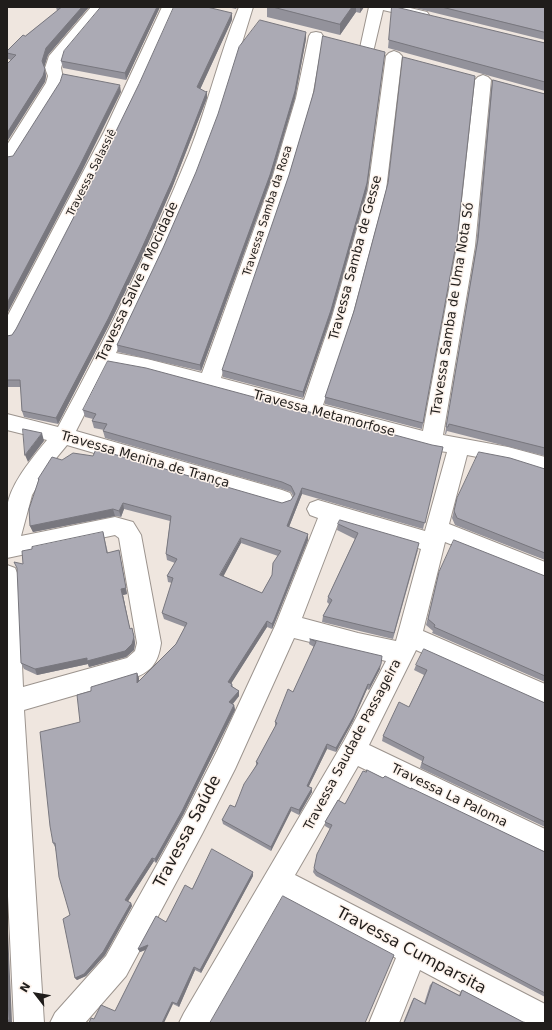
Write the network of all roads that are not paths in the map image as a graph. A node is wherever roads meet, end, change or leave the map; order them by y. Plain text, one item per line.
1 (99, 7) edge
2 (169, 7) edge
3 (376, 7) edge
4 (388, 7) edge
5 (244, 14) edge
6 (438, 19) edge
7 (315, 36) dead end
8 (351, 44) edge
9 (366, 48) junction
10 (56, 73) junction
11 (71, 76) edge
12 (483, 80) dead end
13 (7, 158) edge
14 (7, 336) edge
15 (104, 358) junction
16 (209, 383) junction
17 (311, 410) junction
18 (7, 422) edge
19 (62, 436) junction
20 (431, 442) junction
21 (459, 446) junction
22 (544, 461) edge
23 (282, 499) dead end
24 (435, 536) junction
25 (7, 547) edge
26 (545, 572) edge
27 (7, 575) edge
28 (287, 626) junction
29 (407, 644) junction
30 (545, 696) edge
31 (9, 703) edge
32 (354, 750) junction
33 (545, 842) edge
34 (278, 881) junction
35 (413, 952) junction
36 (545, 1020) edge
37 (29, 1023) edge
38 (65, 1023) edge
39 (194, 1023) edge
40 (384, 1023) edge

1 - 10 street
2 - 14 street, Travessa Salassiê
3 - 9 street
4 - 6 street
5 - 15 street, Travessa Salve a Mocidade
7 - 16 street, Travessa Samba da Rosa
8 - 9 street
9 - 17 street, Travessa Samba de Gesse
10 - 11 street
10 - 13 street
12 - 20 street, Travessa Samba de Uma Nota Só
15 - 16 street, Travessa Metamorfose
15 - 19 street, Travessa Salve a Mocidade
16 - 17 street, Travessa Metamorfose
17 - 20 street, Travessa Metamorfose
18 - 19 street, Travessa Menina de Trança
19 - 23 street, Travessa Menina de Trança
19 - 25 street, Travessa Salve a Mocidade
20 - 21 street, Travessa Metamorfose
21 - 22 street, Travessa Metamorfose
21 - 24 street, Travessa Saudade Passageira
24 - 26 street
24 - 28 street, Travessa Saúde
24 - 29 street, Travessa Saudade Passageira
25 - 31 street
27 - 31 street
28 - 29 street
28 - 38 street, Travessa Saúde
29 - 30 street
29 - 32 street, Travessa Saudade Passageira
31 - 37 street
32 - 33 street, Travessa La Paloma
32 - 34 street, Travessa Saudade Passageira
34 - 35 street, Travessa Cumparsita
34 - 39 street, Travessa Saudade Passageira
35 - 36 street, Travessa Cumparsita
35 - 40 street

